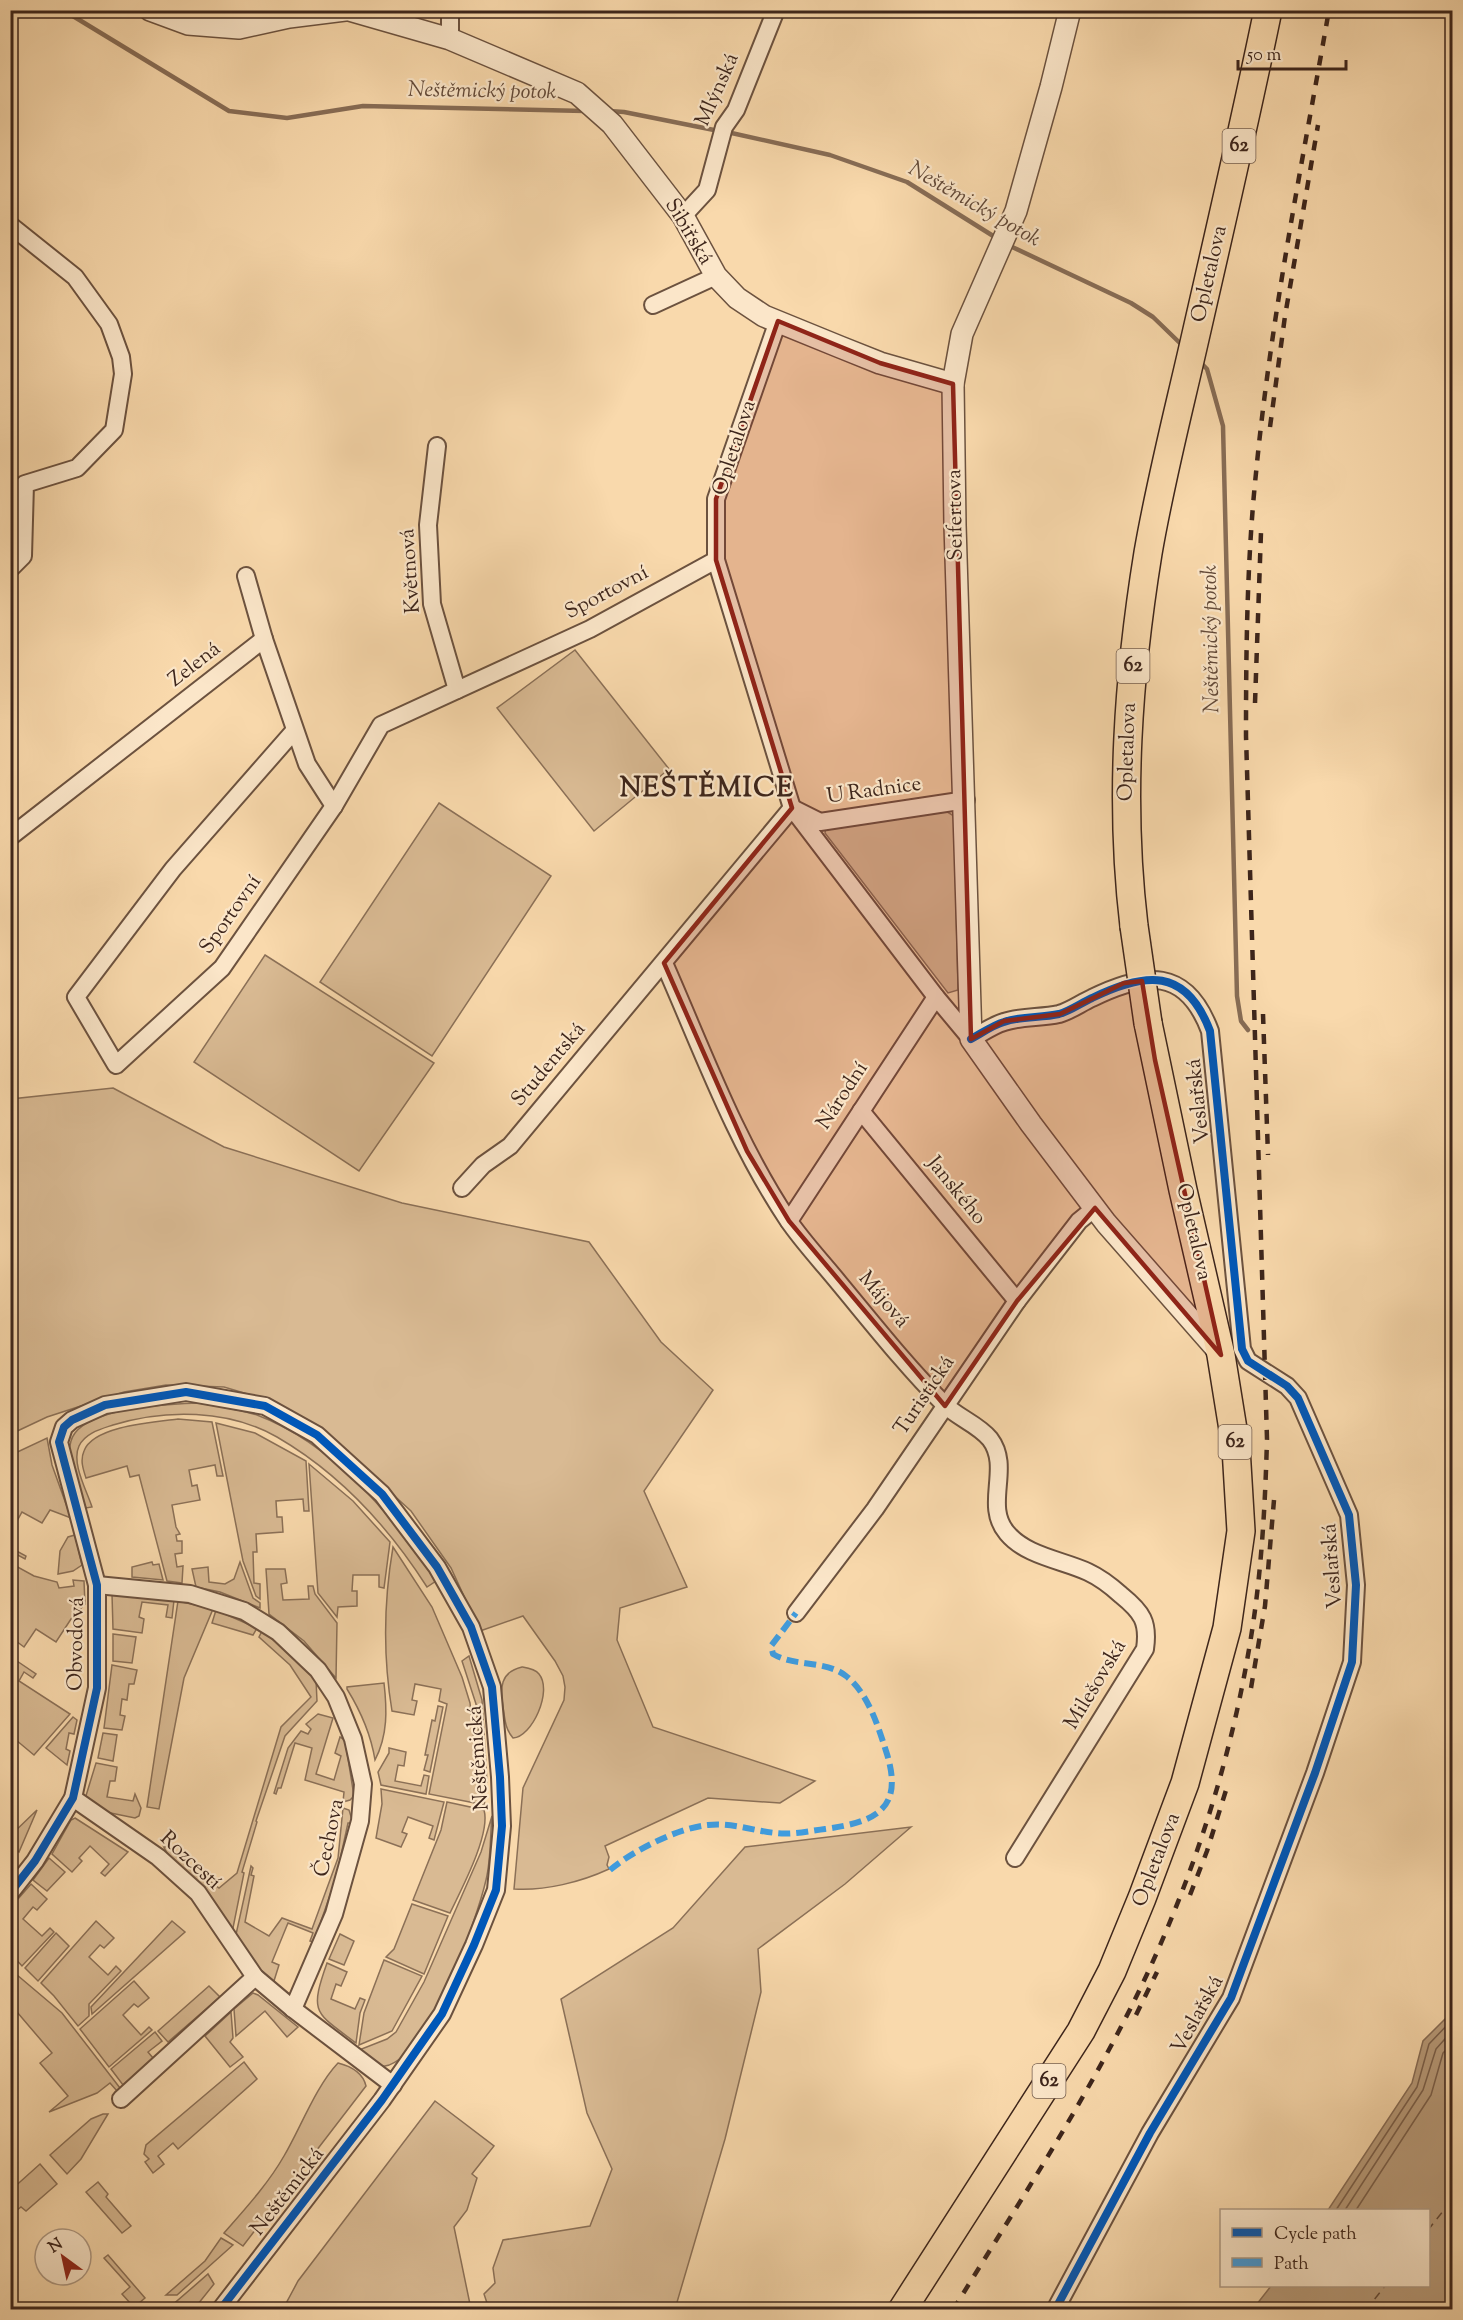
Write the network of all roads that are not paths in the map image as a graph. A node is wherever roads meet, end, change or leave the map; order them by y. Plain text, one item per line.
1 (150, 10) edge
2 (347, 10) edge
3 (450, 10) edge
4 (776, 10) edge
5 (1070, 10) edge
6 (1268, 10) edge
7 (450, 39) junction
8 (683, 216) junction
9 (10, 225) edge
10 (716, 276) junction
11 (653, 305) dead end
12 (778, 321) junction
13 (954, 384) junction
14 (438, 446) dead end
15 (18, 484) edge
16 (716, 560) junction
17 (10, 569) edge
18 (246, 576) dead end
19 (264, 639) junction
20 (457, 690) junction
21 (294, 731) junction
22 (966, 800) junction
23 (334, 806) junction
24 (792, 808) junction
25 (10, 837) edge
26 (664, 963) junction
27 (936, 997) junction
28 (972, 1039) junction
29 (861, 1111) junction
30 (462, 1188) dead end
31 (1095, 1208) junction
32 (789, 1221) junction
33 (1017, 1301) junction
34 (1221, 1355) junction
35 (945, 1406) junction
36 (72, 1420) joint
37 (97, 1585) junction
38 (796, 1613) dead end
39 (74, 1798) junction
40 (1015, 1858) dead end
41 (10, 1893) edge
42 (255, 1977) junction
43 (293, 2008) junction
44 (393, 2085) junction
45 (121, 2099) dead end
46 (220, 2310) edge
47 (902, 2310) edge
48 (1055, 2310) edge

1 - 2 street, Sibiřská
2 - 7 street, Sibiřská
3 - 7 street
4 - 8 street, Mlýnská
5 - 13 street, Seifertova
6 - 34 main road, Opletalova / 62, bridge
7 - 8 street, Sibiřská
8 - 10 street, Sibiřská
9 - 15 street
10 - 11 street
10 - 12 street, Sibiřská
12 - 13 street, Sibiřská
12 - 16 street, Opletalova
13 - 22 street, Seifertova
14 - 20 street, Květnová
15 - 17 street
16 - 20 street, Sportovní
16 - 24 street, Opletalova
18 - 19 street
19 - 21 street
19 - 25 street, Zelená
20 - 23 street, Sportovní
21 - 23 street
21 - 23 street, Sportovní
22 - 24 street, U Radnice
22 - 28 street, Seifertova
24 - 26 street, Studentská
24 - 27 street, Opletalova
26 - 30 street, Studentská
26 - 32 street
27 - 28 street, Opletalova
27 - 29 street, Národní
28 - 31 street, Opletalova
28 - 48 street, Veslařská
29 - 32 street, Národní
29 - 33 street, Janského
31 - 33 street, Turistická
31 - 34 street, Opletalova
32 - 35 street, Májová
33 - 35 street, Turistická
34 - 47 main road, Opletalova / 62
35 - 38 street, Turistická
35 - 40 street, Milešovská
36 - 37 street, Obvodová
36 - 44 street, Neštěmická
37 - 39 street, Obvodová
37 - 43 street, Čechova
39 - 41 street, Obvodová
39 - 42 street, Rozcestí
42 - 43 street, Rozcestí
42 - 45 street
43 - 44 street, Rozcestí
44 - 46 street, Neštěmická

